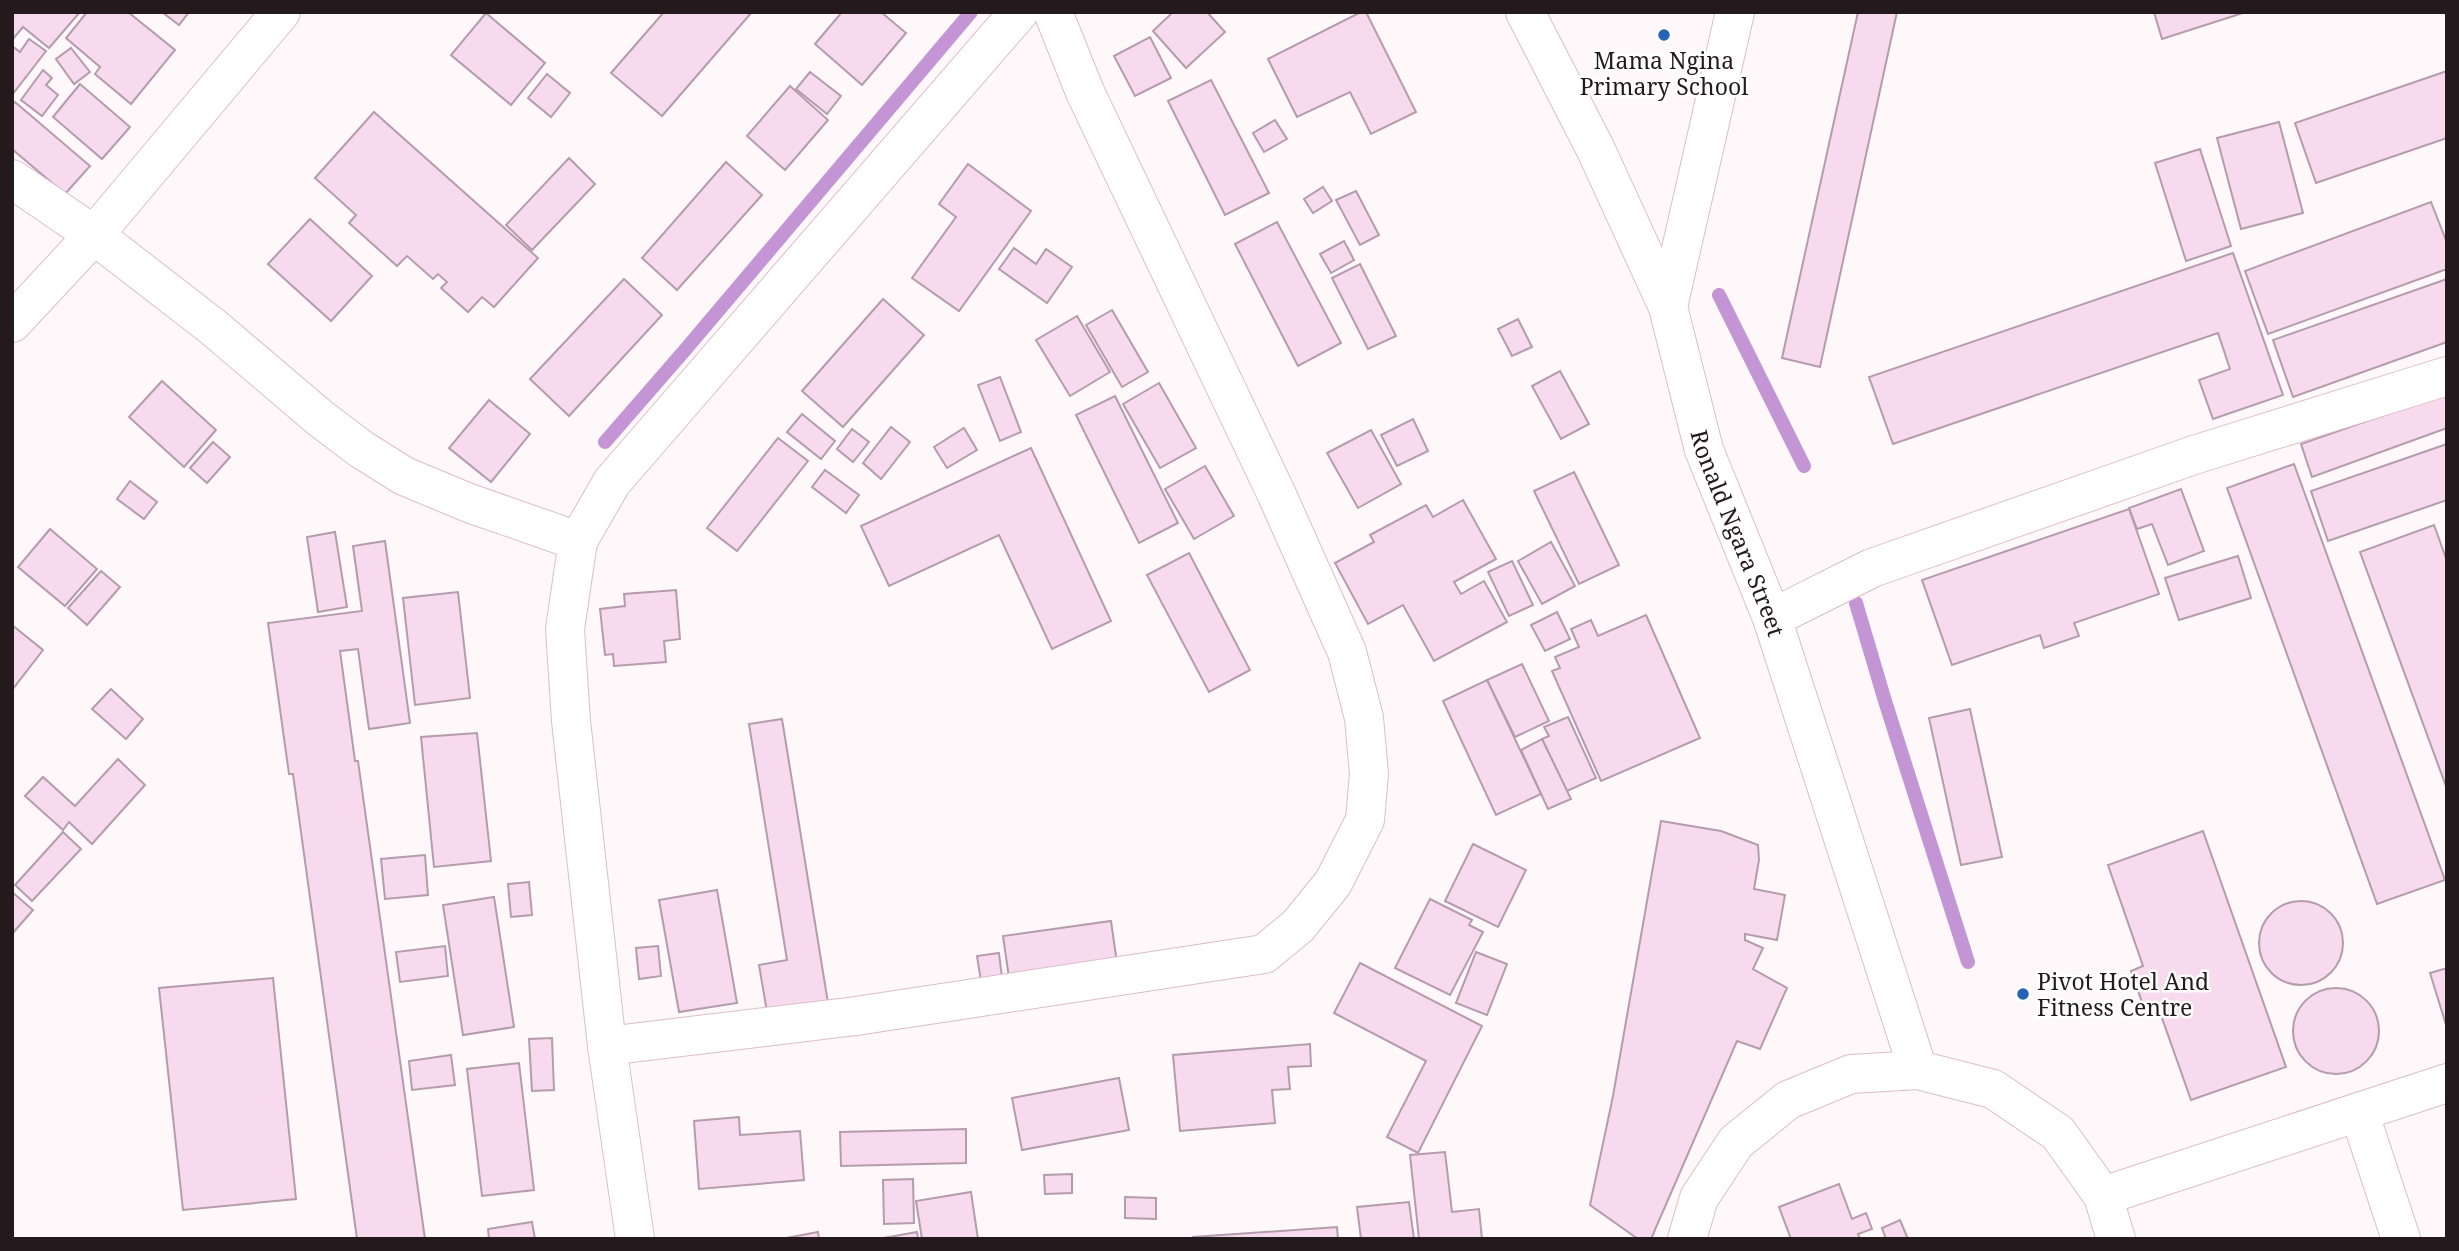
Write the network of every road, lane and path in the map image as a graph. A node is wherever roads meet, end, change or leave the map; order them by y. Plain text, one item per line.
1 (281, 12) edge
2 (1019, 12) edge
3 (1053, 12) edge
4 (1525, 12) edge
5 (1735, 12) edge
6 (12, 179) edge
7 (94, 235) junction
8 (1668, 307) junction
9 (12, 323) edge
10 (2447, 376) edge
11 (578, 541) junction
12 (1772, 618) junction
13 (607, 1046) junction
14 (1918, 1069) junction
15 (2447, 1083) edge
16 (2359, 1112) junction
17 (2103, 1196) junction
18 (635, 1239) edge
19 (1687, 1239) edge
20 (2116, 1239) edge
21 (2401, 1239) edge

1 - 7 street
2 - 11 street
3 - 13 street
4 - 8 street, Ronald Ngara Street
5 - 8 street
6 - 7 street
7 - 9 street
7 - 11 street
8 - 12 street, Ronald Ngara Street
10 - 12 street
11 - 13 street
12 - 14 street, Ronald Ngara Street
13 - 18 street
14 - 17 street
14 - 19 street
15 - 16 street
16 - 17 street
16 - 21 street
17 - 20 street

